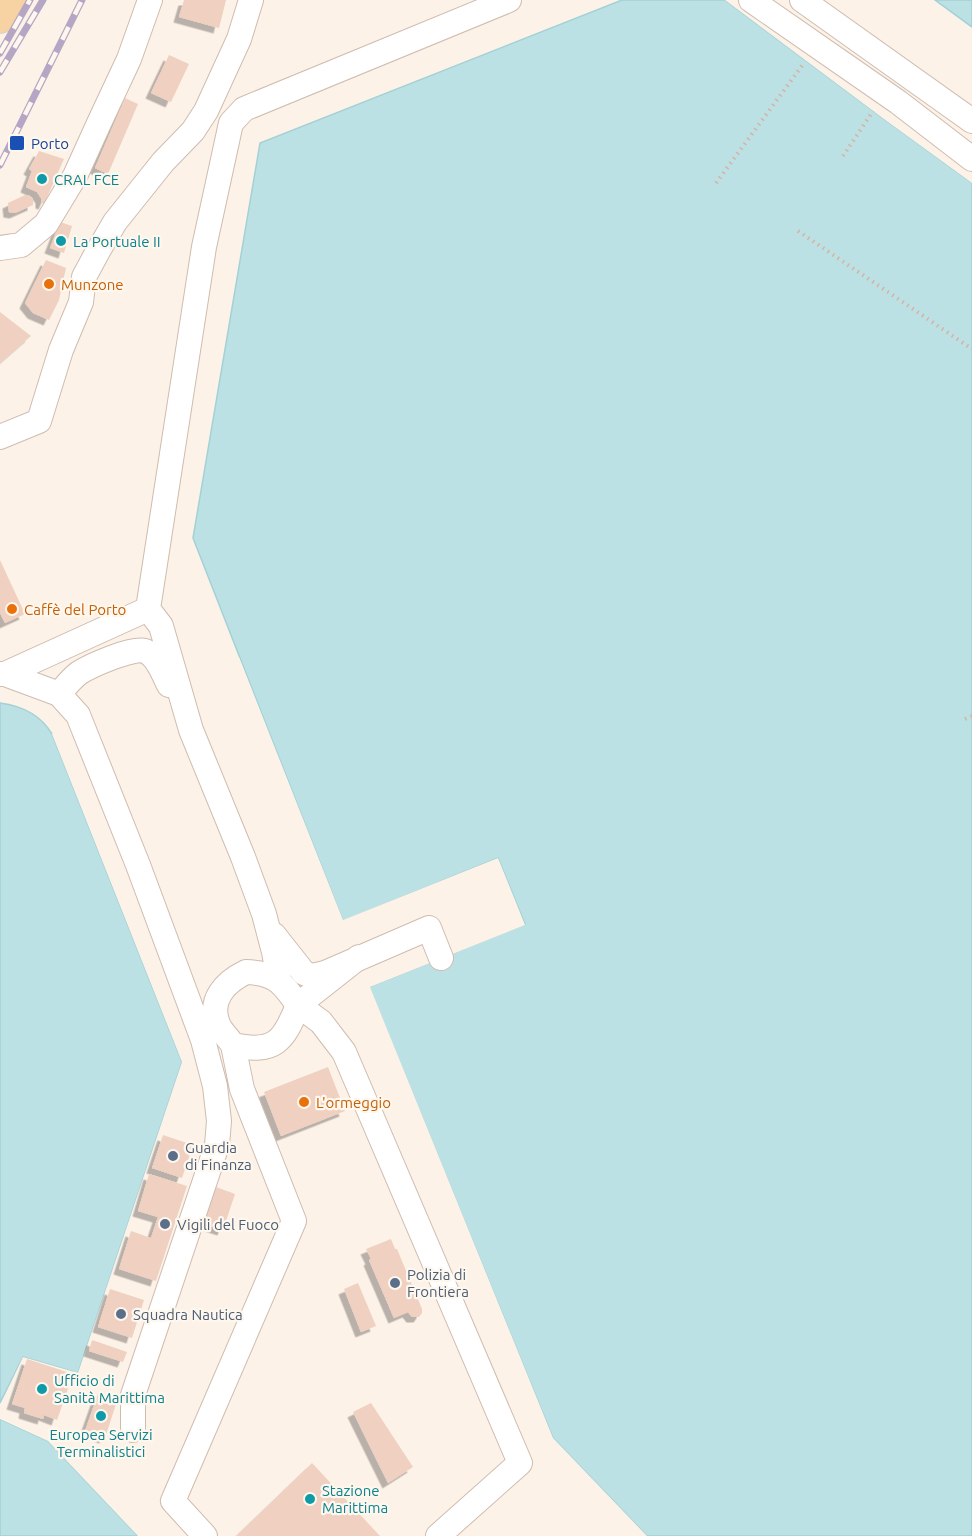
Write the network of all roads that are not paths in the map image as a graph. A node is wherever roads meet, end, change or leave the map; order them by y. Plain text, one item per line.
1 (10, 0) edge
2 (150, 0) edge
3 (251, 0) edge
4 (509, 0) edge
5 (752, 0) edge
6 (802, 0) edge
7 (0, 18) edge
8 (972, 121) edge
9 (231, 123) junction
10 (193, 131) junction
11 (972, 159) edge
12 (0, 248) edge
13 (0, 437) edge
14 (148, 609) junction
15 (2, 674) edge
16 (59, 694) junction
17 (190, 730) junction
18 (154, 907) junction
19 (267, 925) junction
20 (359, 957) junction
21 (441, 958) dead end
22 (279, 980) junction
23 (298, 1005) junction
24 (215, 1010) junction
25 (282, 1037) junction
26 (242, 1047) junction
27 (344, 1052) junction
28 (215, 1086) junction
29 (133, 1430) dead end
30 (205, 1536) edge
31 (438, 1536) edge

1 - 7 main road
2 - 12 lane
3 - 10 lane
4 - 9 lane
5 - 11 lane
6 - 8 lane
9 - 10 lane
9 - 14 lane
10 - 13 lane
14 - 15 lane
14 - 17 lane
15 - 16 lane
16 - 17 lane
16 - 18 lane
17 - 19 lane
18 - 24 lane
18 - 28 lane
19 - 20 lane
19 - 22 lane
20 - 21 lane
20 - 23 lane
22 - 23 lane
22 - 24 lane
23 - 25 lane
23 - 27 lane
24 - 26 lane
25 - 26 lane
25 - 27 lane
26 - 28 lane
26 - 30 lane
27 - 31 lane
28 - 29 lane

